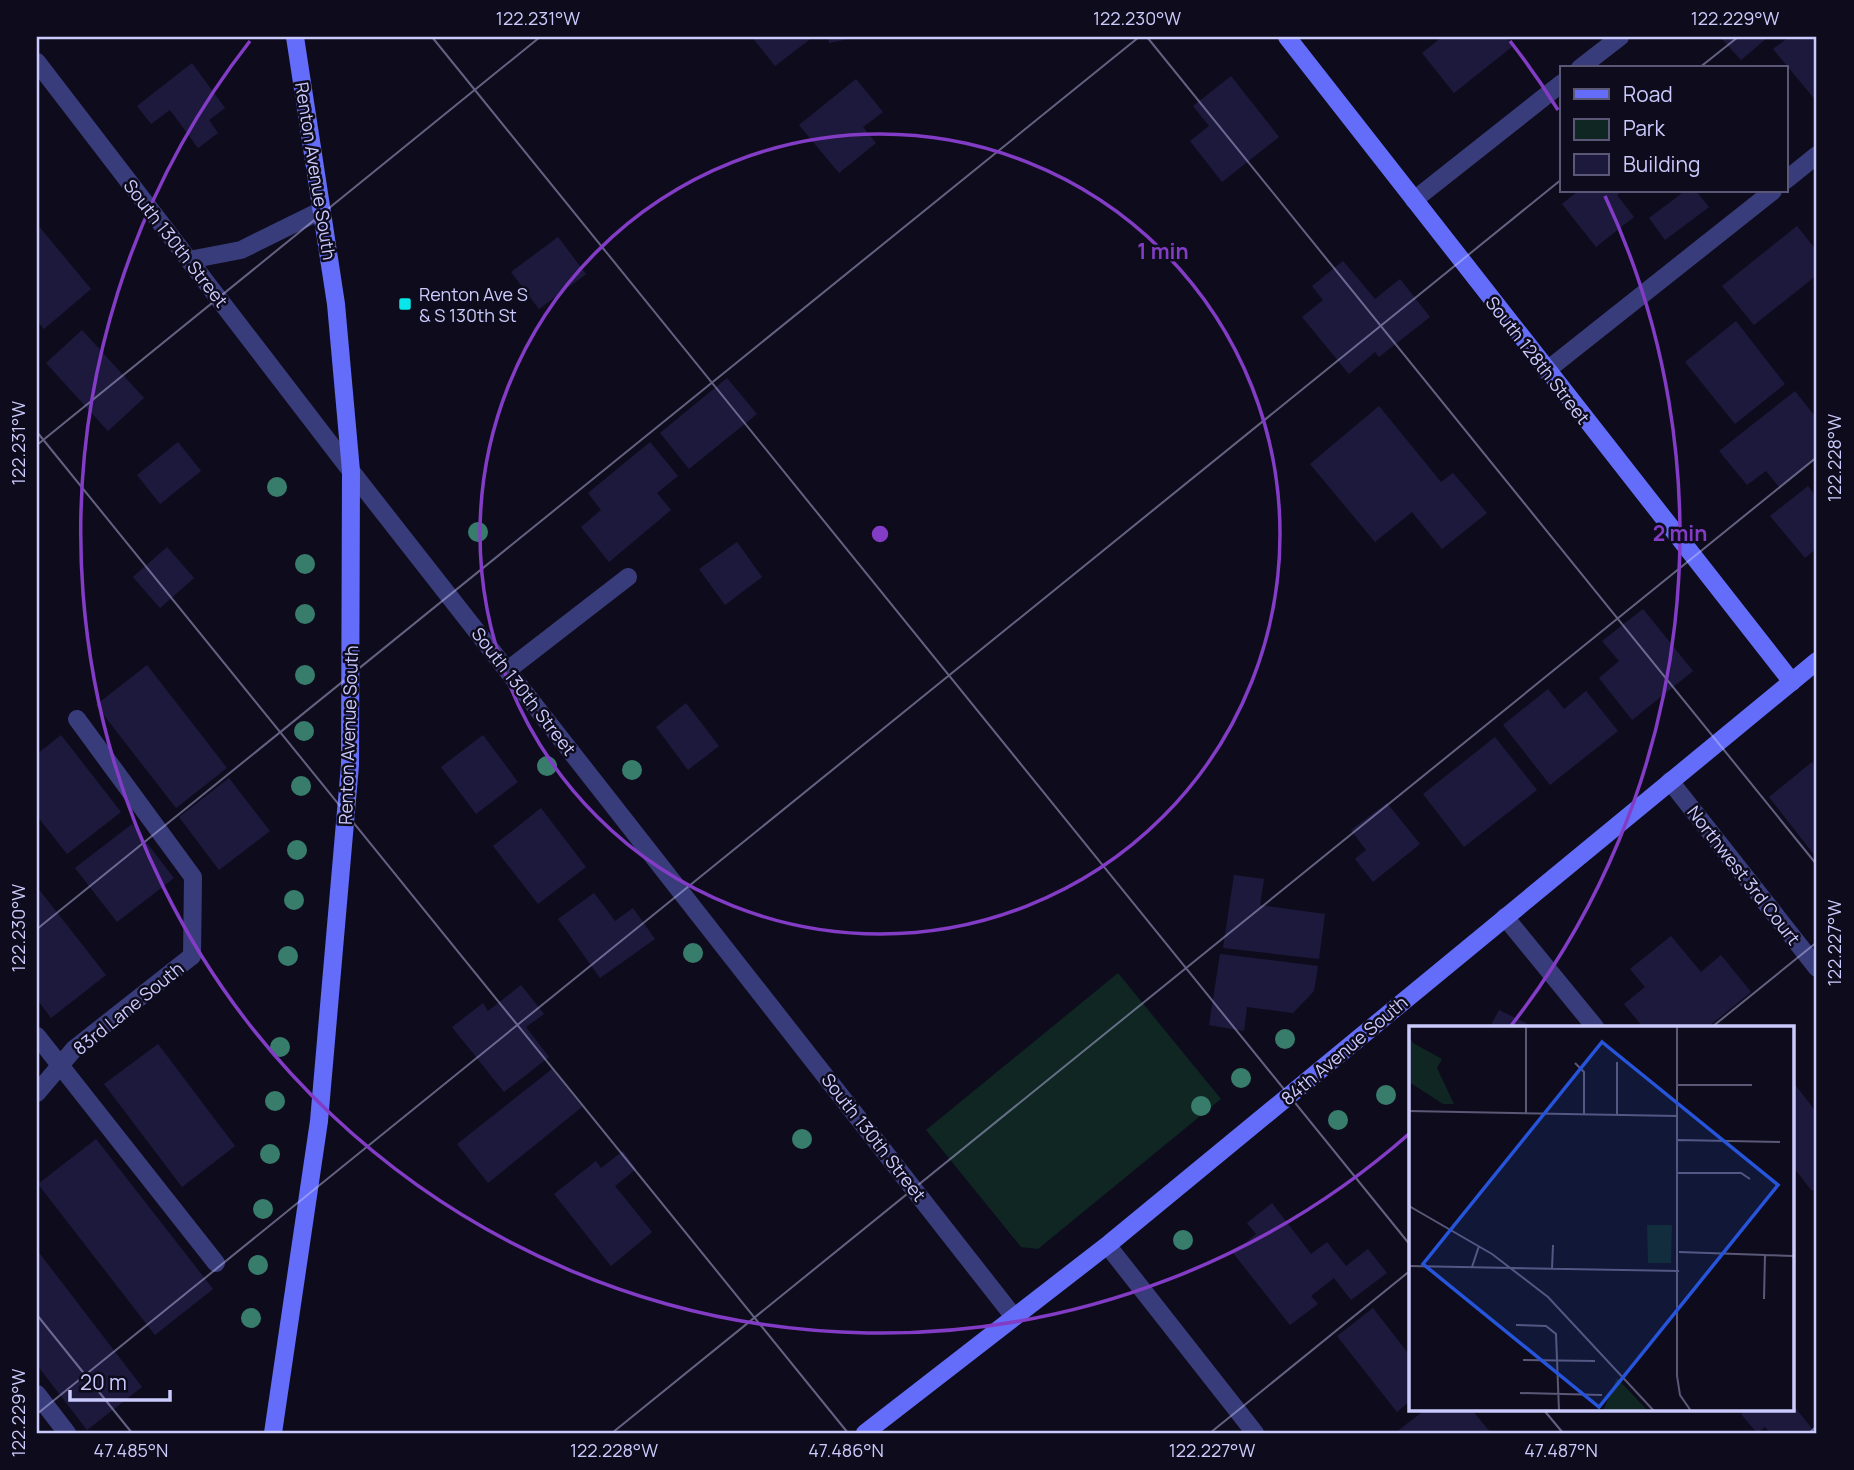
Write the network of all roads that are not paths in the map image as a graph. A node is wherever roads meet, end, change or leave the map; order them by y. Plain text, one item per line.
1 (295, 37) edge
2 (1287, 37) edge
3 (1620, 37) edge
4 (37, 62) edge
5 (1583, 66) edge
6 (1560, 85) edge
7 (1817, 155) edge
8 (1787, 179) edge
9 (1772, 192) edge
10 (1414, 200) junction
11 (322, 210) junction
12 (189, 260) junction
13 (1546, 371) junction
14 (351, 471) junction
15 (628, 577) dead end
16 (1817, 661) edge
17 (508, 670) junction
18 (1791, 682) junction
19 (77, 719) dead end
20 (1670, 781) junction
21 (1505, 917) junction
22 (1817, 968) edge
23 (1594, 1026) edge
24 (37, 1036) edge
25 (59, 1067) junction
26 (37, 1093) edge
27 (1110, 1243) junction
28 (216, 1263) dead end
29 (1014, 1317) junction
30 (37, 1394) edge
31 (67, 1433) edge
32 (273, 1433) edge
33 (865, 1433) edge
34 (1255, 1433) edge

1 - 11 street, Renton Avenue South
2 - 10 street, South 128th Street
3 - 5 street
4 - 12 street, South 130th Street
6 - 10 street
7 - 8 street
9 - 13 street
10 - 13 street, South 128th Street
11 - 12 street
11 - 14 street, Renton Avenue South
12 - 14 street, South 130th Street
13 - 18 street, South 128th Street
14 - 17 street, South 130th Street
14 - 32 street, Renton Avenue South
15 - 17 street
16 - 18 street, 84th Avenue South
17 - 29 street, South 130th Street
18 - 20 street, 84th Avenue South
19 - 25 street, 83rd Lane South
20 - 21 street, 84th Avenue South
20 - 22 street, Northwest 3rd Court
21 - 23 street
21 - 27 street, 84th Avenue South
24 - 25 street
25 - 26 street, 83rd Lane South
25 - 28 street
27 - 29 street, 84th Avenue South
27 - 34 street
29 - 33 street, 84th Avenue South
30 - 31 street

